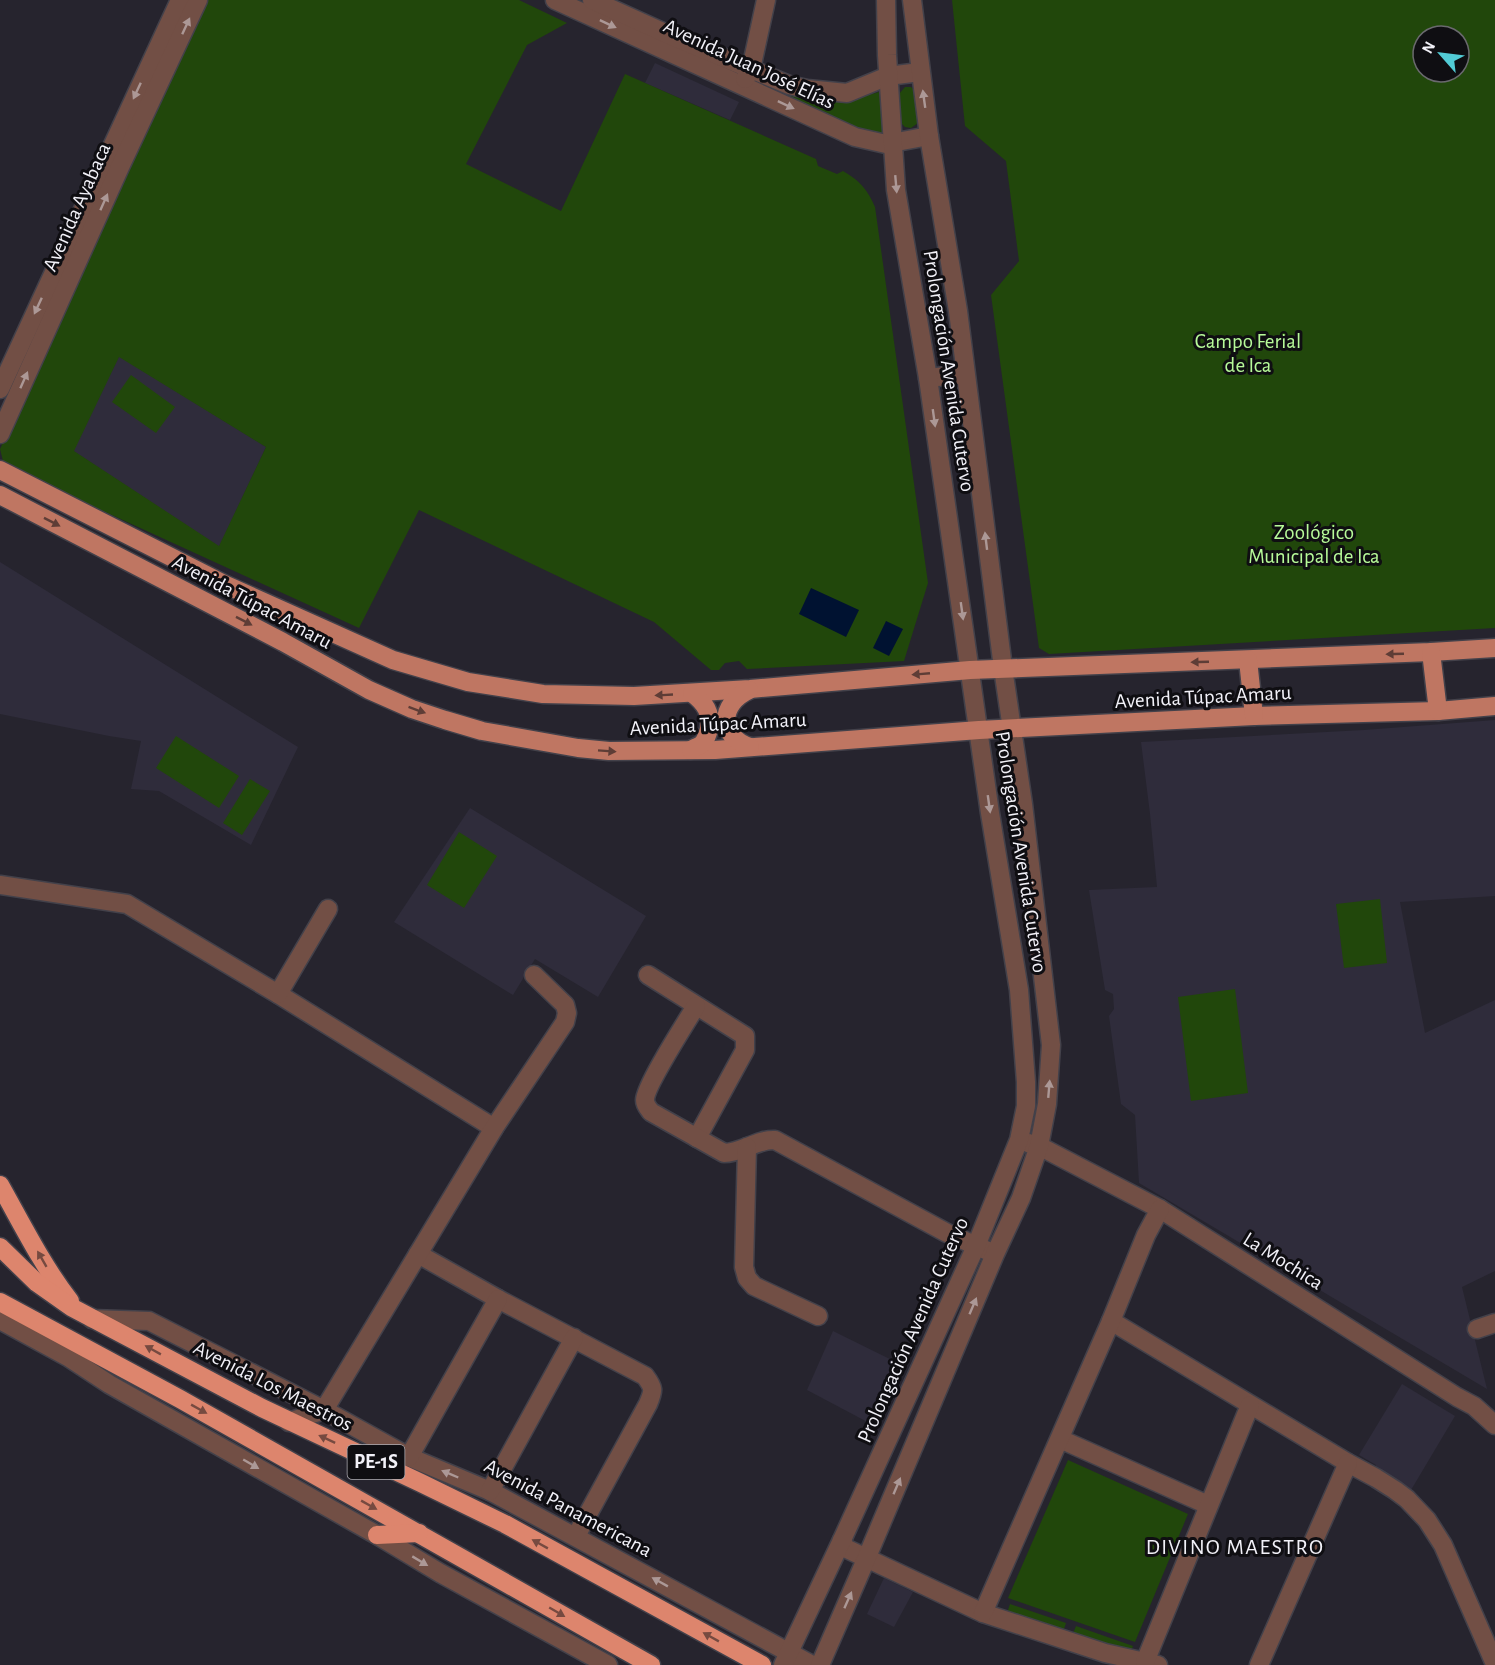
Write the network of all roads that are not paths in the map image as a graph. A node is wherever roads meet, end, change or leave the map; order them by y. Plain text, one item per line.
1 (180, 0) edge
2 (198, 0) edge
3 (555, 0) edge
4 (592, 0) edge
5 (766, 0) edge
6 (886, 0) edge
7 (912, 0) edge
8 (751, 69) junction
9 (920, 72) junction
10 (888, 76) junction
11 (742, 86) junction
12 (929, 136) junction
13 (894, 143) junction
14 (965, 374) junction
15 (928, 378) junction
16 (0, 389) edge
17 (0, 434) edge
18 (0, 470) edge
19 (0, 495) edge
20 (226, 585) junction
21 (216, 607) junction
22 (1495, 648) edge
23 (1431, 652) junction
24 (1248, 660) junction
25 (1003, 668) junction
26 (970, 670) junction
27 (750, 689) junction
28 (692, 693) junction
29 (1495, 706) edge
30 (1438, 711) junction
31 (1254, 716) junction
32 (1011, 729) junction
33 (980, 730) junction
34 (750, 747) junction
35 (691, 750) junction
36 (0, 885) edge
37 (328, 909) dead end
38 (534, 975) dead end
39 (648, 975) dead end
40 (278, 994) junction
41 (696, 1006) junction
42 (1051, 1045) junction
43 (1024, 1046) junction
44 (494, 1128) junction
45 (698, 1138) junction
46 (1018, 1140) junction
47 (1039, 1146) junction
48 (747, 1147) junction
49 (0, 1185) edge
50 (1160, 1209) junction
51 (976, 1246) junction
52 (0, 1247) edge
53 (418, 1254) junction
54 (995, 1254) junction
55 (498, 1299) junction
56 (0, 1302) edge
57 (818, 1316) dead end
58 (92, 1319) junction
59 (0, 1320) edge
60 (1111, 1321) junction
61 (1495, 1323) edge
62 (1477, 1329) dead end
63 (65, 1337) junction
64 (574, 1338) junction
65 (68, 1357) junction
66 (1250, 1405) junction
67 (324, 1410) junction
68 (289, 1422) junction
69 (1495, 1425) edge
70 (1060, 1439) junction
71 (409, 1456) junction
72 (1347, 1464) junction
73 (490, 1491) junction
74 (1208, 1505) junction
75 (419, 1533) junction
76 (845, 1533) junction
77 (377, 1535) junction
78 (576, 1536) junction
79 (874, 1540) junction
80 (867, 1557) junction
81 (984, 1613) junction
82 (786, 1659) edge
83 (1152, 1664) edge
84 (1494, 1664) edge
85 (608, 1665) edge
86 (651, 1665) edge
87 (762, 1665) edge
88 (812, 1665) edge
89 (820, 1665) edge
90 (1259, 1665) edge

1 -> 16 street, Avenida Ayabaca
17 -> 2 street, Avenida Ayabaca
3 -> 11 street, Avenida Juan José Elías
4 - 8 street, Avenida Juan José Elías
5 - 8 street
6 - 10 street, Prolongación Avenida Cutervo
7 - 9 street, Prolongación Avenida Cutervo
8 - 10 street, Avenida Juan José Elías
8 - 11 street
9 - 10 street, Avenida Juan José Elías
12 -> 9 street, Prolongación Avenida Cutervo
10 - 13 street, Prolongación Avenida Cutervo
11 -> 13 street, Avenida Juan José Elías
12 - 13 street, Avenida Juan José Elías
12 - 14 street, Prolongación Avenida Cutervo
13 -> 15 street, Prolongación Avenida Cutervo
14 - 15 street
25 -> 14 street, Prolongación Avenida Cutervo
15 -> 26 street, Prolongación Avenida Cutervo
18 - 20 main road, Avenida Túpac Amaru
19 -> 21 main road, Avenida Túpac Amaru
20 - 21 main road
28 -> 20 main road, Avenida Túpac Amaru
21 -> 35 main road, Avenida Túpac Amaru
22 - 23 main road, Avenida Túpac Amaru
23 -> 24 main road, Avenida Túpac Amaru
23 - 30 main road
24 -> 25 main road, Avenida Túpac Amaru
24 - 31 main road
25 - 26 main road, Avenida Túpac Amaru
25 - 32 street, Prolongación Avenida Cutervo
26 -> 27 main road, Avenida Túpac Amaru
26 - 33 street, Prolongación Avenida Cutervo
27 - 28 main road, Avenida Túpac Amaru
27 - 34 main road
28 - 35 main road
29 - 30 main road, Avenida Túpac Amaru
30 - 31 main road, Avenida Túpac Amaru
31 - 32 main road, Avenida Túpac Amaru
32 - 33 main road, Avenida Túpac Amaru
32 - 42 street, Prolongación Avenida Cutervo
33 - 34 main road, Avenida Túpac Amaru
33 -> 43 street, Prolongación Avenida Cutervo
34 - 35 main road, Avenida Túpac Amaru
36 - 40 street
37 - 40 street
38 - 44 street
39 - 41 street
40 - 44 street
41 - 45 street
41 - 45 street
42 - 43 street
47 -> 42 street, Prolongación Avenida Cutervo
43 - 46 street, Prolongación Avenida Cutervo
44 - 53 street
45 - 48 street
46 - 47 street, La Mochica
46 - 51 street, Prolongación Avenida Cutervo
47 - 50 street, La Mochica
47 - 54 street, Prolongación Avenida Cutervo
48 - 51 street
48 - 57 street
58 -> 49 highway
50 - 60 street
50 - 69 street, La Mochica
51 - 54 street
51 - 76 street, Prolongación Avenida Cutervo
52 - 58 highway, Avenida Los Maestros / PE-1S
53 - 55 street
53 - 67 street
79 -> 54 street, Prolongación Avenida Cutervo
55 - 64 street
55 - 71 street
56 - 63 highway, PE-1S
58 - 67 street, Avenida Panamericana
68 -> 58 highway, Avenida Los Maestros / PE-1S
59 - 65 street
60 - 66 street
60 - 70 street
61 - 62 street
63 - 65 highway
63 -> 75 highway, PE-1S
64 - 73 street
64 - 78 street
65 -> 77 street
66 - 72 street
66 - 74 street
67 - 68 street
67 - 71 street, Avenida Panamericana
87 -> 68 highway, Avenida Los Maestros / PE-1S
70 - 74 street
70 - 81 street
73 -> 71 street, Avenida Panamericana
72 - 84 street
72 - 90 street
73 - 78 street, Avenida Panamericana
74 - 83 street
75 - 77 highway
75 -> 86 highway, PE-1S
76 - 79 street
76 - 80 street
76 - 82 street, Prolongación Avenida Cutervo
77 -> 85 street
82 -> 78 street, Avenida Panamericana
79 - 80 street, Prolongación Avenida Cutervo
80 - 81 street
89 -> 80 street, Prolongación Avenida Cutervo
81 - 83 street
82 - 88 street, Avenida Panamericana

